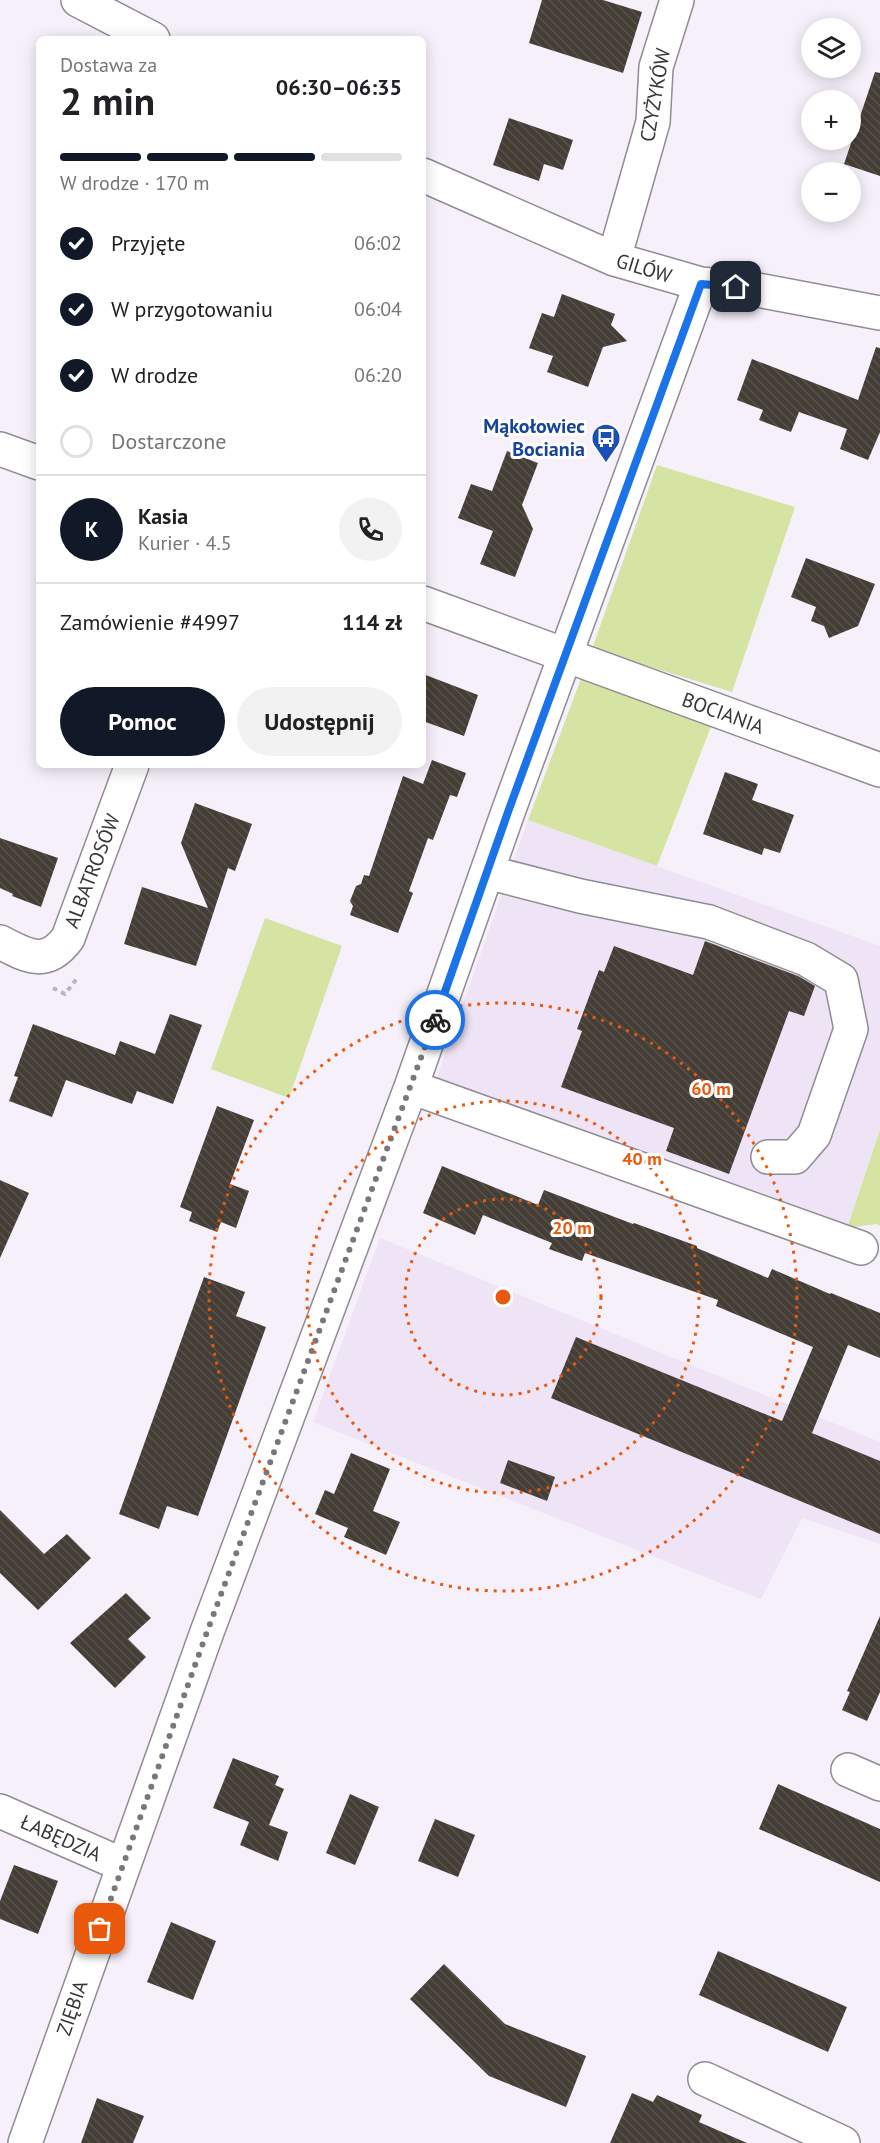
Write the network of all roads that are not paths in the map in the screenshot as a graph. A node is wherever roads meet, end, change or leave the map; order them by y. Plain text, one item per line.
1 (78, 0) edge
2 (677, 0) edge
3 (147, 36) edge
4 (426, 176) edge
5 (614, 259) junction
6 (701, 284) junction
7 (880, 313) edge
8 (0, 449) edge
9 (36, 462) edge
10 (426, 604) edge
11 (566, 656) junction
12 (131, 768) edge
13 (880, 770) edge
14 (487, 872) junction
15 (0, 942) edge
16 (411, 1088) junction
17 (768, 1157) dead end
18 (861, 1248) dead end
19 (848, 1770) dead end
20 (880, 1784) edge
21 (0, 1810) edge
22 (123, 1864) junction
23 (705, 2079) dead end
24 (25, 2143) edge
25 (843, 2143) edge

1 - 3 street
2 - 5 street, CZYŻYKÓW
4 - 5 street, GILÓW
5 - 6 street, GILÓW
6 - 7 street, GILÓW
6 - 11 street, ZIĘBIA
8 - 9 street
10 - 11 street
11 - 13 street, BOCIANIA
11 - 14 street, ZIĘBIA
12 - 15 street, ALBATROSÓW
14 - 16 street, ZIĘBIA
14 - 17 street
16 - 18 street
16 - 22 street, ZIĘBIA
19 - 20 street
21 - 22 street, ŁABĘDZIA
22 - 24 street, ZIĘBIA
23 - 25 street

